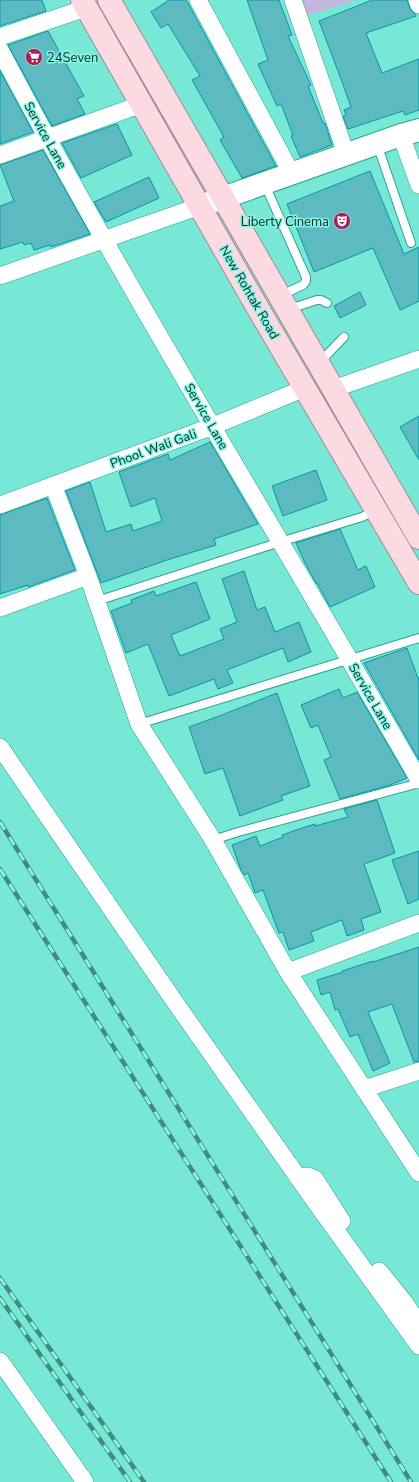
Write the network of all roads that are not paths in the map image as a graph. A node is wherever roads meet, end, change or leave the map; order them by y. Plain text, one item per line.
1 (109, 0) edge
2 (198, 0) edge
3 (293, 0) edge
4 (417, 0) edge
5 (84, 4) edge
6 (419, 5) edge
7 (0, 37) edge
8 (0, 50) edge
9 (142, 104) junction
10 (410, 133) edge
11 (47, 138) junction
12 (377, 144) junction
13 (346, 154) junction
14 (0, 155) edge
15 (292, 174) junction
16 (264, 183) junction
17 (419, 185) edge
18 (223, 198) junction
19 (200, 206) junction
20 (105, 240) junction
21 (411, 244) dead end
22 (0, 276) edge
23 (282, 303) junction
24 (327, 303) dead end
25 (344, 337) dead end
26 (419, 359) edge
27 (318, 364) junction
28 (305, 388) junction
29 (333, 389) junction
30 (213, 426) junction
31 (53, 485) junction
32 (0, 504) edge
33 (377, 510) junction
34 (419, 538) edge
35 (280, 542) junction
36 (88, 576) junction
37 (419, 583) edge
38 (97, 602) junction
39 (0, 608) edge
40 (419, 638) edge
41 (350, 659) junction
42 (139, 724) junction
43 (0, 747) edge
44 (419, 781) edge
45 (213, 840) junction
46 (419, 922) edge
47 (288, 972) junction
48 (419, 1071) edge
49 (364, 1089) junction
50 (419, 1173) edge
51 (297, 1177) junction
52 (419, 1324) edge
53 (419, 1346) edge
54 (0, 1361) edge
55 (85, 1482) edge

1 - 18 main road, New Rohtak Road
2 - 15 street
3 - 13 street
4 - 6 street
5 - 7 street
5 - 9 main road, New Rohtak Road
8 - 11 street, Service Lane
9 - 11 street
9 - 19 main road, New Rohtak Road
10 - 12 street
10 - 17 street
11 - 14 street
11 - 20 street, Service Lane
12 - 13 street
12 - 21 lane
13 - 15 street
15 - 16 street
16 - 18 street
16 - 23 lane
18 - 19 street
18 - 23 main road, New Rohtak Road
19 - 20 street
19 - 28 main road, New Rohtak Road
20 - 22 street
20 - 30 street, Service Lane
23 - 24 lane
23 - 27 main road, New Rohtak Road
25 - 27 lane
26 - 29 street
27 - 29 main road, New Rohtak Road
28 - 30 street, Phool Wali Gali
28 - 33 main road, New Rohtak Road
29 - 34 main road, New Rohtak Road
30 - 31 street, Phool Wali Gali
30 - 35 street, Service Lane
31 - 32 street, Phool Wali Gali
31 - 36 street
33 - 35 lane
33 - 37 main road, New Rohtak Road
35 - 38 lane
35 - 41 street, Service Lane
36 - 38 street
36 - 39 street
38 - 42 street
40 - 41 lane
41 - 42 lane
41 - 44 street, Service Lane
42 - 45 street
43 - 51 street
44 - 45 lane
45 - 47 street
46 - 47 street
47 - 49 street
48 - 49 street
49 - 50 street
51 - 52 street
51 - 53 street
54 - 55 street

